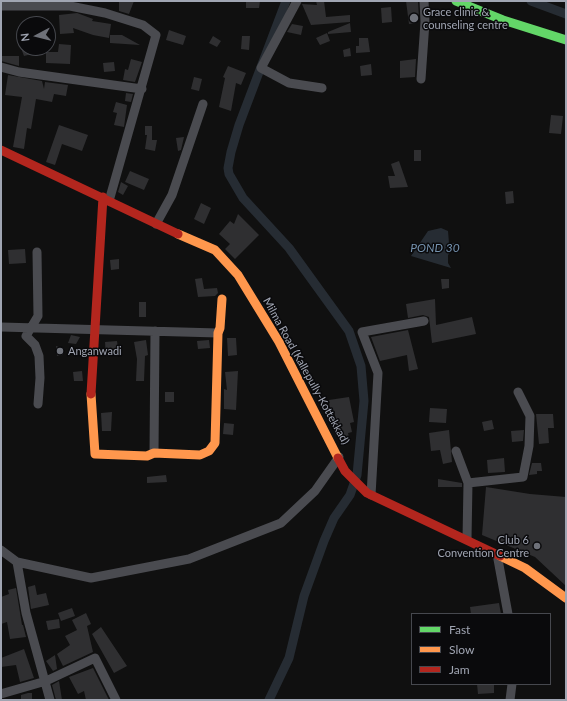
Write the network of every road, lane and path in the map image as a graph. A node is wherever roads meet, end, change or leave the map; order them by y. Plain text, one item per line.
1 (297, 1) edge
2 (424, 1) edge
3 (456, 1) edge
4 (2, 7) edge
5 (566, 40) edge
6 (1, 67) edge
7 (421, 79) dead end
8 (322, 88) dead end
9 (142, 89) junction
10 (203, 104) dead end
11 (1, 150) edge
12 (106, 199) junction
13 (156, 224) junction
14 (37, 252) dead end
15 (222, 299) dead end
16 (424, 321) dead end
17 (1, 327) edge
18 (31, 328) junction
19 (95, 329) junction
20 (155, 331) junction
21 (218, 333) junction
22 (518, 392) dead end
23 (38, 404) dead end
24 (456, 451) dead end
25 (154, 453) junction
26 (339, 457) junction
27 (468, 483) junction
28 (369, 494) junction
29 (467, 539) junction
30 (1, 550) edge
31 (497, 554) junction
32 (17, 562) junction
33 (566, 598) edge
34 (508, 613) edge
35 (46, 682) junction
36 (512, 685) edge
37 (1, 694) edge
38 (50, 700) edge
39 (116, 700) edge
40 (510, 700) edge

1 - 8 street
2 - 7 street
3 - 5 main road
4 - 9 street
6 - 9 street
9 - 12 street
10 - 13 street
11 - 12 main road, Milma Road (Kallepully-Kottekkad)
12 - 13 main road, Milma Road (Kallepully-Kottekkad)
12 - 19 main road
13 - 26 main road, Milma Road (Kallepully-Kottekkad)
14 - 18 street
15 - 21 main road
16 - 28 street
17 - 18 street
18 - 19 street
18 - 23 street
19 - 20 street
19 - 25 main road
20 - 21 street
20 - 25 street
21 - 25 main road
22 - 27 street
24 - 27 street
26 - 28 main road, Milma Road (Kallepully-Kottekkad)
26 - 32 street
27 - 29 street
28 - 29 main road, Milma Road (Kallepully-Kottekkad)
29 - 31 main road, Milma Road (Kallepully-Kottekkad)
30 - 32 street
31 - 33 main road, Milma Road (Kallepully-Kottekkad)
31 - 34 street
32 - 35 street
35 - 37 street
35 - 38 street
35 - 39 street
36 - 40 street

